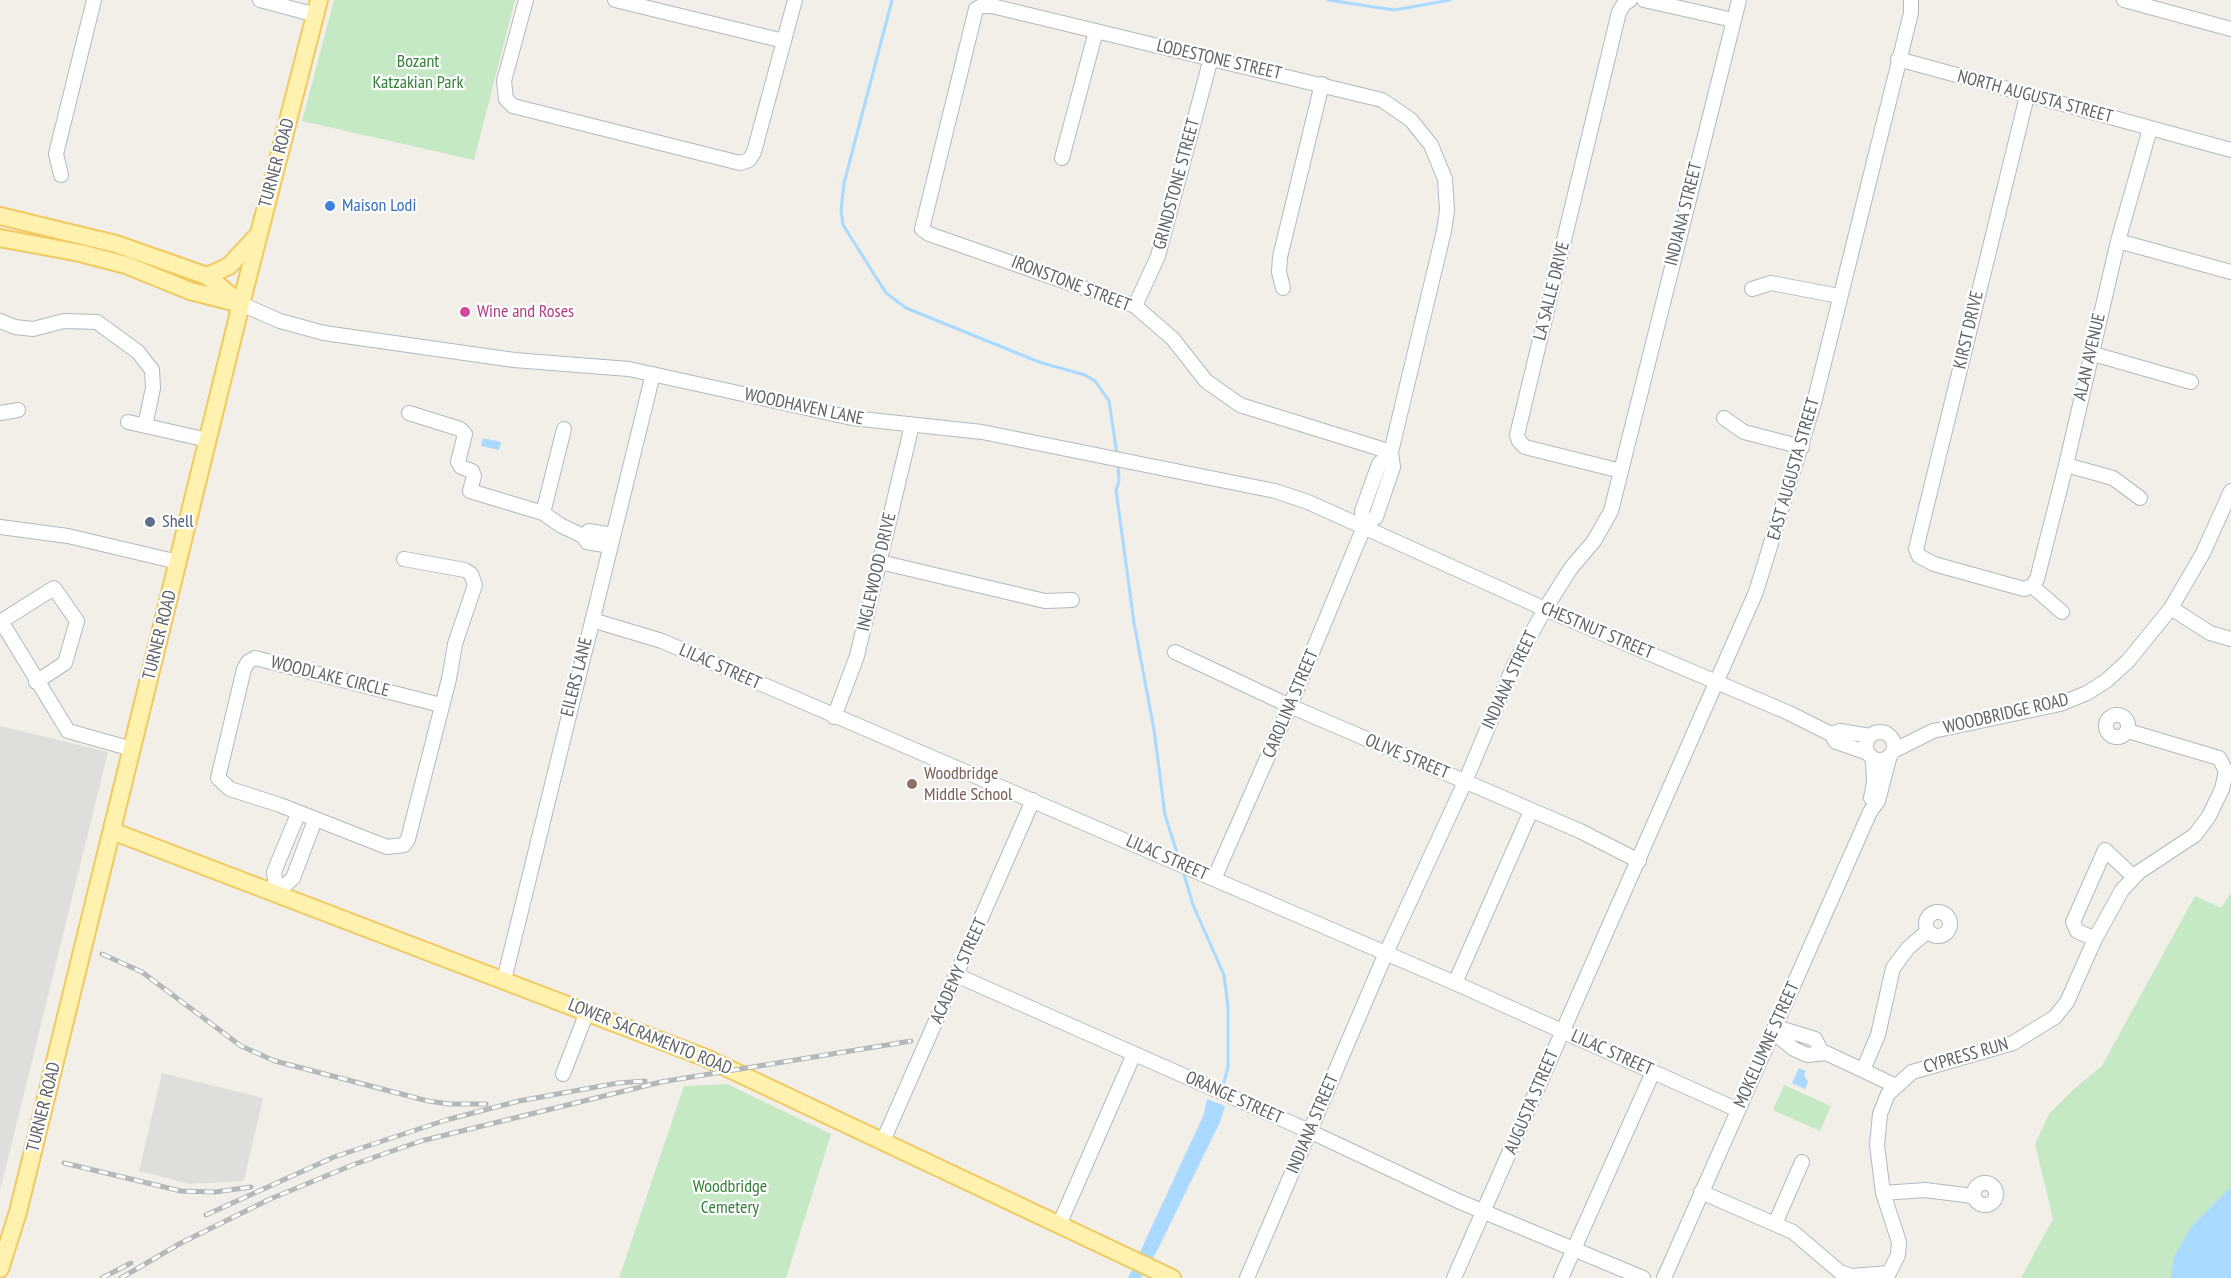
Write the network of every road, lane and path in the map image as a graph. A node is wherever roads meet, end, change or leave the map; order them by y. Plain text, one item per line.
1 (94, 0) edge
2 (526, 0) edge
3 (615, 0) edge
4 (795, 0) edge
5 (1630, 0) edge
6 (1644, 0) edge
7 (1738, 0) edge
8 (1911, 0) edge
9 (2124, 0) edge
10 (269, 1) edge
11 (317, 7) edge
12 (1733, 20) junction
13 (2231, 29) edge
14 (1096, 31) junction
15 (784, 41) junction
16 (1211, 58) junction
17 (1898, 59) junction
18 (1322, 84) junction
19 (2027, 96) junction
20 (2150, 129) junction
21 (2231, 150) edge
22 (1435, 154) joint
23 (1062, 158) dead end
24 (61, 175) dead end
25 (0, 216) edge
26 (925, 231) joint
27 (259, 234) junction
28 (0, 238) edge
29 (2118, 241) junction
30 (2231, 272) edge
31 (207, 276) junction
32 (1283, 288) dead end
33 (1752, 289) dead end
34 (1839, 296) junction
35 (241, 304) junction
36 (1135, 306) junction
37 (0, 321) edge
38 (2090, 353) junction
39 (652, 374) junction
40 (2191, 382) dead end
41 (18, 410) dead end
42 (0, 413) edge
43 (409, 413) dead end
44 (1724, 418) dead end
45 (128, 422) dead end
46 (912, 425) junction
47 (145, 426) junction
48 (564, 429) dead end
49 (208, 440) junction
50 (1802, 447) junction
51 (1391, 452) junction
52 (2066, 465) junction
53 (1621, 471) junction
54 (2231, 491) edge
55 (2140, 498) dead end
56 (543, 513) junction
57 (0, 527) edge
58 (1364, 527) junction
59 (611, 541) junction
60 (404, 559) dead end
61 (178, 562) junction
62 (880, 562) junction
63 (2032, 586) junction
64 (1072, 600) dead end
65 (2171, 608) junction
66 (1545, 609) junction
67 (2062, 612) dead end
68 (592, 620) junction
69 (1, 621) edge
70 (2231, 639) edge
71 (1175, 652) dead end
72 (1717, 681) junction
73 (36, 682) junction
74 (441, 705) junction
75 (1290, 706) junction
76 (834, 717) junction
77 (2128, 731) dead end
78 (1831, 734) junction
79 (1887, 734) junction
80 (1925, 734) junction
81 (1869, 736) junction
82 (132, 749) junction
83 (1891, 753) junction
84 (1871, 755) junction
85 (2228, 765) edge
86 (1465, 782) junction
87 (1033, 800) junction
88 (1531, 811) junction
89 (1870, 812) junction
90 (298, 814) junction
91 (315, 820) junction
92 (112, 831) junction
93 (1639, 861) junction
94 (2134, 877) junction
95 (1214, 879) junction
96 (277, 893) junction
97 (1928, 931) dead end
98 (2095, 939) junction
99 (1386, 953) junction
100 (957, 975) junction
101 (504, 980) junction
102 (1455, 982) junction
103 (587, 1012) junction
104 (1775, 1030) junction
105 (1562, 1031) junction
106 (1134, 1054) junction
107 (1863, 1070) junction
108 (1653, 1072) junction
109 (563, 1074) dead end
110 (1894, 1085) junction
111 (1738, 1110) junction
112 (1309, 1131) junction
113 (883, 1141) junction
114 (1802, 1162) dead end
115 (1701, 1192) junction
116 (1883, 1193) junction
117 (1973, 1196) dead end
118 (1485, 1212) junction
119 (1775, 1224) junction
120 (1059, 1225) junction
121 (1574, 1250) junction
122 (0, 1269) edge
123 (1890, 1276) edge
124 (1172, 1278) edge
125 (1247, 1278) edge
126 (1454, 1278) edge
127 (1561, 1278) edge
128 (1643, 1278) edge
129 (1664, 1278) edge

1 - 24 street
2 - 15 street
3 - 15 street
4 - 15 street
5 - 53 street, LA SALLE DRIVE
6 - 12 street
7 - 12 street, INDIANA STREET
8 - 17 street
9 - 13 street
10 - 11 street
11 - 27 main road, TURNER ROAD
12 - 53 street, INDIANA STREET
14 - 16 street, LODESTONE STREET
14 - 23 street
14 - 26 street, LODESTONE STREET
16 - 18 street, LODESTONE STREET
16 - 36 street, GRINDSTONE STREET
17 - 19 street, NORTH AUGUSTA STREET
17 - 34 street, EAST AUGUSTA STREET
18 - 22 street, LODESTONE STREET
18 - 32 street
19 - 20 street, NORTH AUGUSTA STREET
19 - 63 street, KIRST DRIVE
20 - 21 street, NORTH AUGUSTA STREET
20 - 29 street, ALAN AVENUE
22 - 51 street, CAROLINA STREET
25 - 31 main road
26 - 36 street, IRONSTONE STREET
27 - 31 main road
27 - 35 main road, TURNER ROAD
28 - 35 main road
29 - 30 street
29 - 38 street, ALAN AVENUE
31 - 35 main road
33 - 34 street
34 - 50 street, EAST AUGUSTA STREET
35 - 39 street, WOODHAVEN LANE
35 - 49 main road, TURNER ROAD
36 - 51 street, IRONSTONE STREET
37 - 47 street
38 - 40 street
38 - 52 street, ALAN AVENUE
39 - 46 street, WOODHAVEN LANE
39 - 59 street, EILERS LANE
41 - 42 street
43 - 56 street
44 - 50 street
45 - 47 street
46 - 58 street, WOODHAVEN LANE
46 - 62 street, INGLEWOOD DRIVE
47 - 49 street
48 - 56 street
49 - 61 main road, TURNER ROAD
50 - 72 street, EAST AUGUSTA STREET
51 - 58 street, CAROLINA STREET
52 - 55 street
52 - 63 street, ALAN AVENUE
53 - 66 street, INDIANA STREET
54 - 65 street, WOODBRIDGE ROAD
56 - 59 street
57 - 61 street
58 - 66 street, CHESTNUT STREET
58 - 75 street, CAROLINA STREET
59 - 68 street, EILERS LANE
60 - 74 street, WOODLAKE CIRCLE
61 - 82 main road, TURNER ROAD
62 - 64 street
62 - 76 street, INGLEWOOD DRIVE
63 - 67 street
65 - 70 street
65 - 80 street, WOODBRIDGE ROAD
66 - 72 street, CHESTNUT STREET
66 - 86 street, INDIANA STREET
68 - 76 street, LILAC STREET
68 - 101 street, EILERS LANE
69 - 73 street
69 - 73 street
71 - 75 street, OLIVE STREET
72 - 78 street, CHESTNUT STREET
72 - 93 street, EAST AUGUSTA STREET
73 - 82 street
74 - 90 street, WOODLAKE CIRCLE
74 - 91 street, WOODLAKE CIRCLE
75 - 86 street, OLIVE STREET
75 - 95 street, CAROLINA STREET
76 - 87 street, LILAC STREET
77 - 85 street, CYPRESS RUN
78 - 81 street, CHESTNUT STREET
78 - 84 street, CHESTNUT STREET
79 - 80 street, WOODBRIDGE ROAD
79 - 81 street
79 - 83 street
80 - 83 street, WOODBRIDGE ROAD
81 - 84 street
82 - 92 main road, TURNER ROAD
83 - 84 street
83 - 89 street, MOKELUMNE STREET
84 - 89 street, MOKELUMNE STREET
85 - 94 street, CYPRESS RUN
86 - 88 street, OLIVE STREET
86 - 99 street, INDIANA STREET
87 - 95 street, LILAC STREET
87 - 100 street, ACADEMY STREET
88 - 93 street, OLIVE STREET
88 - 102 street
89 - 104 street, MOKELUMNE STREET
90 - 91 street, WOODLAKE CIRCLE
90 - 96 street
91 - 96 street
92 - 96 main road, LOWER SACRAMENTO ROAD
92 - 122 main road, TURNER ROAD
93 - 105 street, AUGUSTA STREET
94 - 98 street, CYPRESS RUN
94 - 98 street
95 - 99 street, LILAC STREET
96 - 101 main road, LOWER SACRAMENTO ROAD
97 - 107 street
98 - 110 street, CYPRESS RUN
99 - 102 street, LILAC STREET
99 - 112 street, INDIANA STREET
100 - 106 street, ORANGE STREET
100 - 113 street, ACADEMY STREET
101 - 103 main road, LOWER SACRAMENTO ROAD
102 - 105 street, LILAC STREET
103 - 109 street
103 - 113 main road, LOWER SACRAMENTO ROAD
104 - 107 street
104 - 111 street, MOKELUMNE STREET
105 - 108 street, LILAC STREET
105 - 118 street, AUGUSTA STREET
106 - 112 street, ORANGE STREET
106 - 120 street
107 - 110 street
108 - 111 street, LILAC STREET
108 - 121 street
110 - 116 street
111 - 115 street, MOKELUMNE STREET
112 - 118 street, ORANGE STREET
112 - 125 street, INDIANA STREET
113 - 120 main road, LOWER SACRAMENTO ROAD
114 - 119 street
115 - 119 street
115 - 129 street, MOKELUMNE STREET
116 - 117 street
116 - 123 street
118 - 121 street, ORANGE STREET
118 - 126 street, AUGUSTA STREET
119 - 123 street
120 - 124 main road, LOWER SACRAMENTO ROAD
121 - 127 street
121 - 128 street, ORANGE STREET

